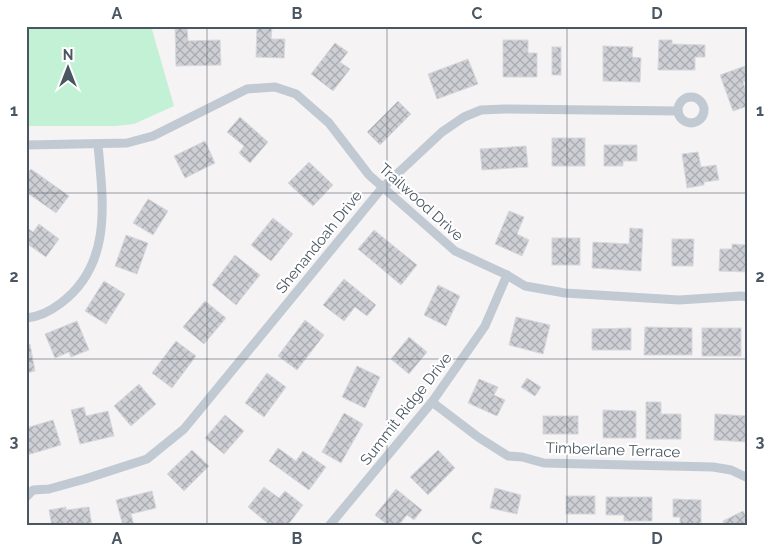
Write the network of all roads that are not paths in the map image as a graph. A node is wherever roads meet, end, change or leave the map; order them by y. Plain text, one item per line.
1 (678, 111) dead end
2 (26, 145) edge
3 (98, 145) junction
4 (382, 188) junction
5 (508, 275) junction
6 (748, 297) edge
7 (26, 318) edge
8 (432, 402) junction
9 (748, 478) edge
10 (26, 497) edge
11 (329, 526) edge

1 - 4 street, Shenandoah Drive
2 - 3 street, Trailwood Drive
3 - 4 street, Trailwood Drive
3 - 7 street
4 - 5 street, Trailwood Drive
4 - 10 street, Shenandoah Drive
5 - 6 street, Trailwood Drive
5 - 8 street, Summit Ridge Drive
8 - 9 street, Timberlane Terrace
8 - 11 street, Summit Ridge Drive

